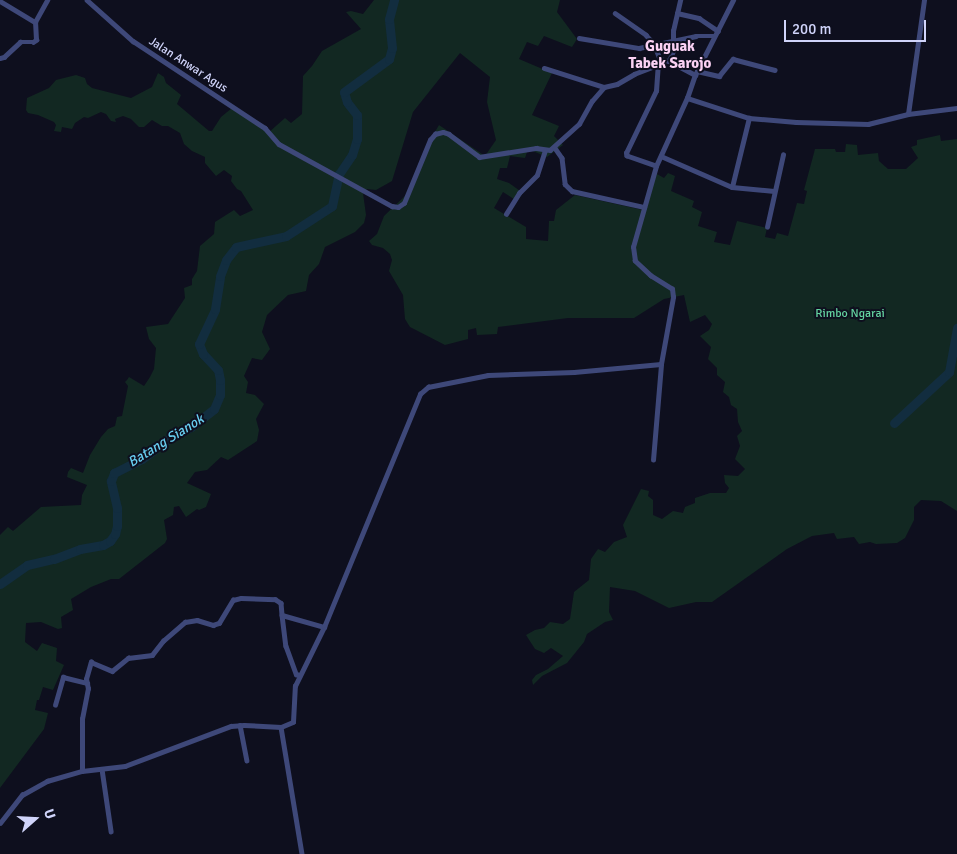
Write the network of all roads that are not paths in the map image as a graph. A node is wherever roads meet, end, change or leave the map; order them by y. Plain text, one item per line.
1 (47, 0) edge
2 (87, 0) edge
3 (680, 0) edge
4 (733, 0) edge
5 (924, 0) edge
6 (0, 1) edge
7 (615, 13) dead end
8 (677, 13) junction
9 (35, 22) junction
10 (718, 31) junction
11 (715, 36) junction
12 (579, 38) dead end
13 (672, 41) junction
14 (654, 44) junction
15 (0, 58) edge
16 (660, 59) junction
17 (669, 61) junction
18 (658, 65) junction
19 (544, 68) dead end
20 (775, 70) dead end
21 (696, 73) junction
22 (604, 87) junction
23 (687, 98) junction
24 (957, 108) edge
25 (908, 114) junction
26 (749, 118) junction
27 (555, 148) junction
28 (545, 151) junction
29 (783, 155) dead end
30 (661, 156) junction
31 (656, 166) junction
32 (732, 187) junction
33 (774, 191) junction
34 (644, 206) junction
35 (506, 214) dead end
36 (767, 227) dead end
37 (661, 364) junction
38 (653, 460) dead end
39 (282, 616) junction
40 (324, 627) junction
41 (300, 675) junction
42 (87, 683) junction
43 (55, 705) dead end
44 (240, 725) junction
45 (281, 727) junction
46 (247, 760) dead end
47 (102, 769) junction
48 (82, 771) junction
49 (0, 824) edge
50 (111, 831) dead end
51 (302, 854) edge

1 - 9 street
2 - 28 street, Jalan Anwar Agus
3 - 8 street
4 - 10 street
5 - 25 street
6 - 9 street
7 - 14 street
8 - 10 street
8 - 13 street
9 - 15 street
10 - 11 street
11 - 13 street
11 - 21 street
12 - 14 street
13 - 14 street
13 - 17 street
14 - 16 street
16 - 17 street
16 - 18 street
17 - 21 street
18 - 22 street
18 - 31 street
19 - 22 street
20 - 21 street
21 - 23 street
22 - 27 street
23 - 26 street
23 - 30 street
24 - 25 street
25 - 26 street
26 - 32 street
27 - 28 street
27 - 34 street
28 - 35 street
29 - 33 street
30 - 31 street
30 - 32 street
31 - 34 street
32 - 33 street
33 - 36 street
34 - 37 street
37 - 38 street
37 - 40 street
39 - 40 street
39 - 41 street
39 - 42 street
40 - 41 street
41 - 45 street
42 - 43 street
42 - 48 street
44 - 45 street
44 - 46 street
44 - 47 street
45 - 51 street
47 - 48 street
47 - 50 street
48 - 49 street

